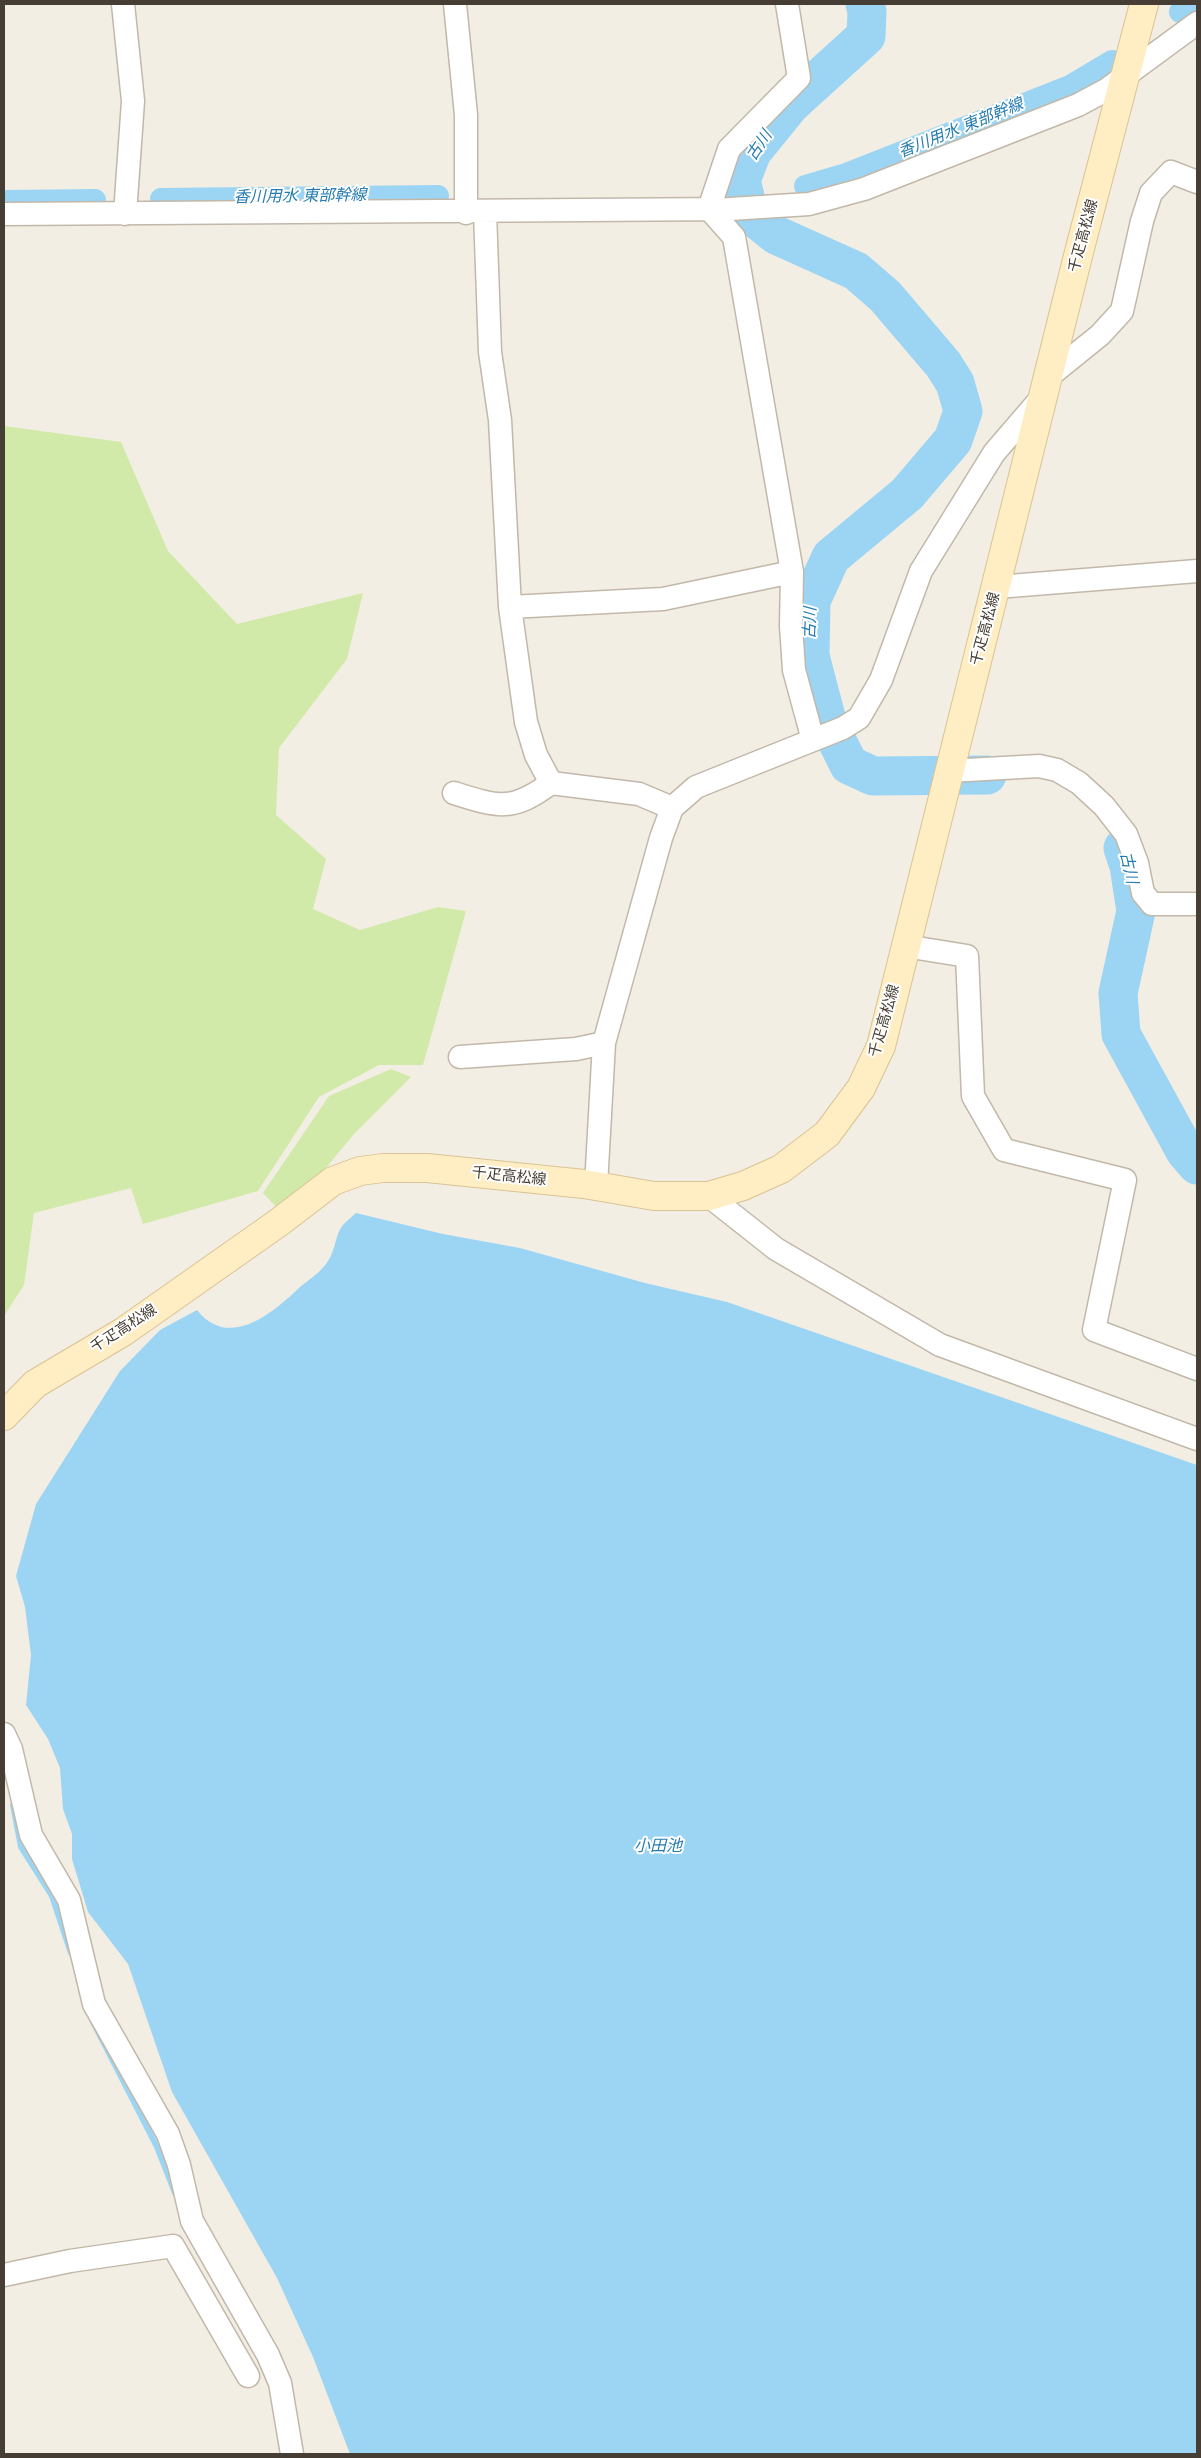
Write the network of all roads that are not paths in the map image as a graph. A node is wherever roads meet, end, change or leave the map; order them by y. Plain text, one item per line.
1 (123, 4) edge
2 (455, 4) edge
3 (787, 4) edge
4 (1144, 4) edge
5 (1197, 23) edge
6 (1128, 73) junction
7 (1197, 182) edge
8 (719, 209) junction
9 (476, 212) junction
10 (4, 214) edge
11 (125, 214) junction
12 (1046, 386) junction
13 (1197, 571) edge
14 (792, 572) junction
15 (997, 587) junction
16 (510, 607) junction
17 (818, 738) junction
18 (946, 781) junction
19 (551, 784) junction
20 (454, 793) dead end
21 (672, 808) junction
22 (1197, 904) edge
23 (906, 946) junction
24 (604, 1043) junction
25 (460, 1056) dead end
26 (596, 1186) junction
27 (709, 1196) junction
28 (1197, 1368) edge
29 (4, 1416) edge
30 (1197, 1438) edge
31 (4, 1734) edge
32 (4, 2275) edge
33 (248, 2376) dead end
34 (292, 2454) edge

1 - 11 street
2 - 9 street
3 - 8 street
4 - 6 main road, 千疋高松線
5 - 6 street
6 - 8 street
6 - 12 main road, 千疋高松線
7 - 12 street
8 - 9 street
8 - 14 street
9 - 11 street
9 - 16 street
10 - 11 street
12 - 15 main road, 千疋高松線
12 - 17 street
13 - 15 street
14 - 16 street
14 - 17 street
15 - 18 main road, 千疋高松線
16 - 19 street
17 - 21 street
18 - 22 street
18 - 23 main road, 千疋高松線
19 - 20 street
19 - 21 street
21 - 24 street
23 - 27 main road, 千疋高松線
23 - 28 street
24 - 25 street
24 - 26 street
26 - 27 main road, 千疋高松線
26 - 29 main road, 千疋高松線
27 - 30 street
31 - 34 street
32 - 33 street

